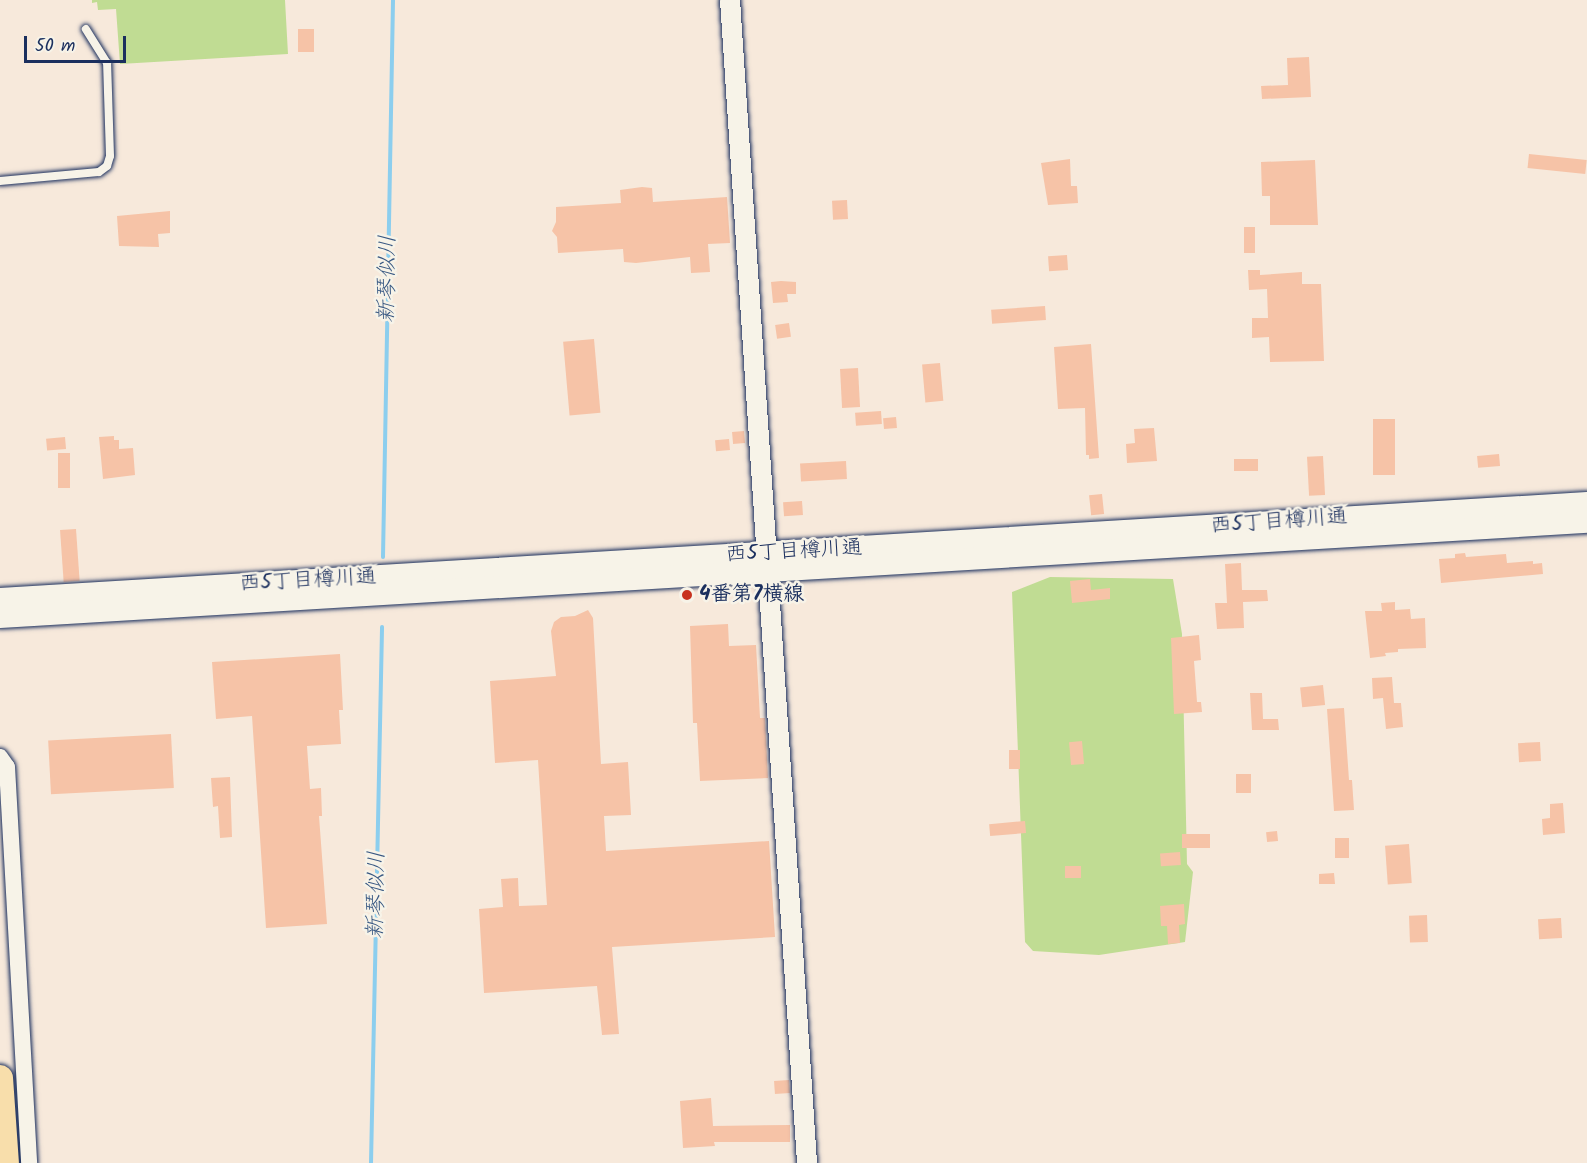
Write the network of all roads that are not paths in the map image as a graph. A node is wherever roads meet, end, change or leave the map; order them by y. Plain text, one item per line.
1 (730, 0) edge
2 (86, 29) dead end
3 (0, 181) edge
4 (1587, 503) edge
5 (1587, 522) edge
6 (767, 563) junction
7 (0, 599) edge
8 (0, 617) edge
9 (0, 757) edge
10 (0, 1078) edge
11 (6, 1163) edge
12 (29, 1163) edge
13 (807, 1163) edge

1 - 6 street
2 - 3 lane
4 - 6 main road, 西5丁目樽川通
5 - 6 main road, 西5丁目樽川通
6 - 7 main road, 西5丁目樽川通
6 - 8 main road, 西5丁目樽川通
6 - 13 street
9 - 12 street
10 - 11 main road

